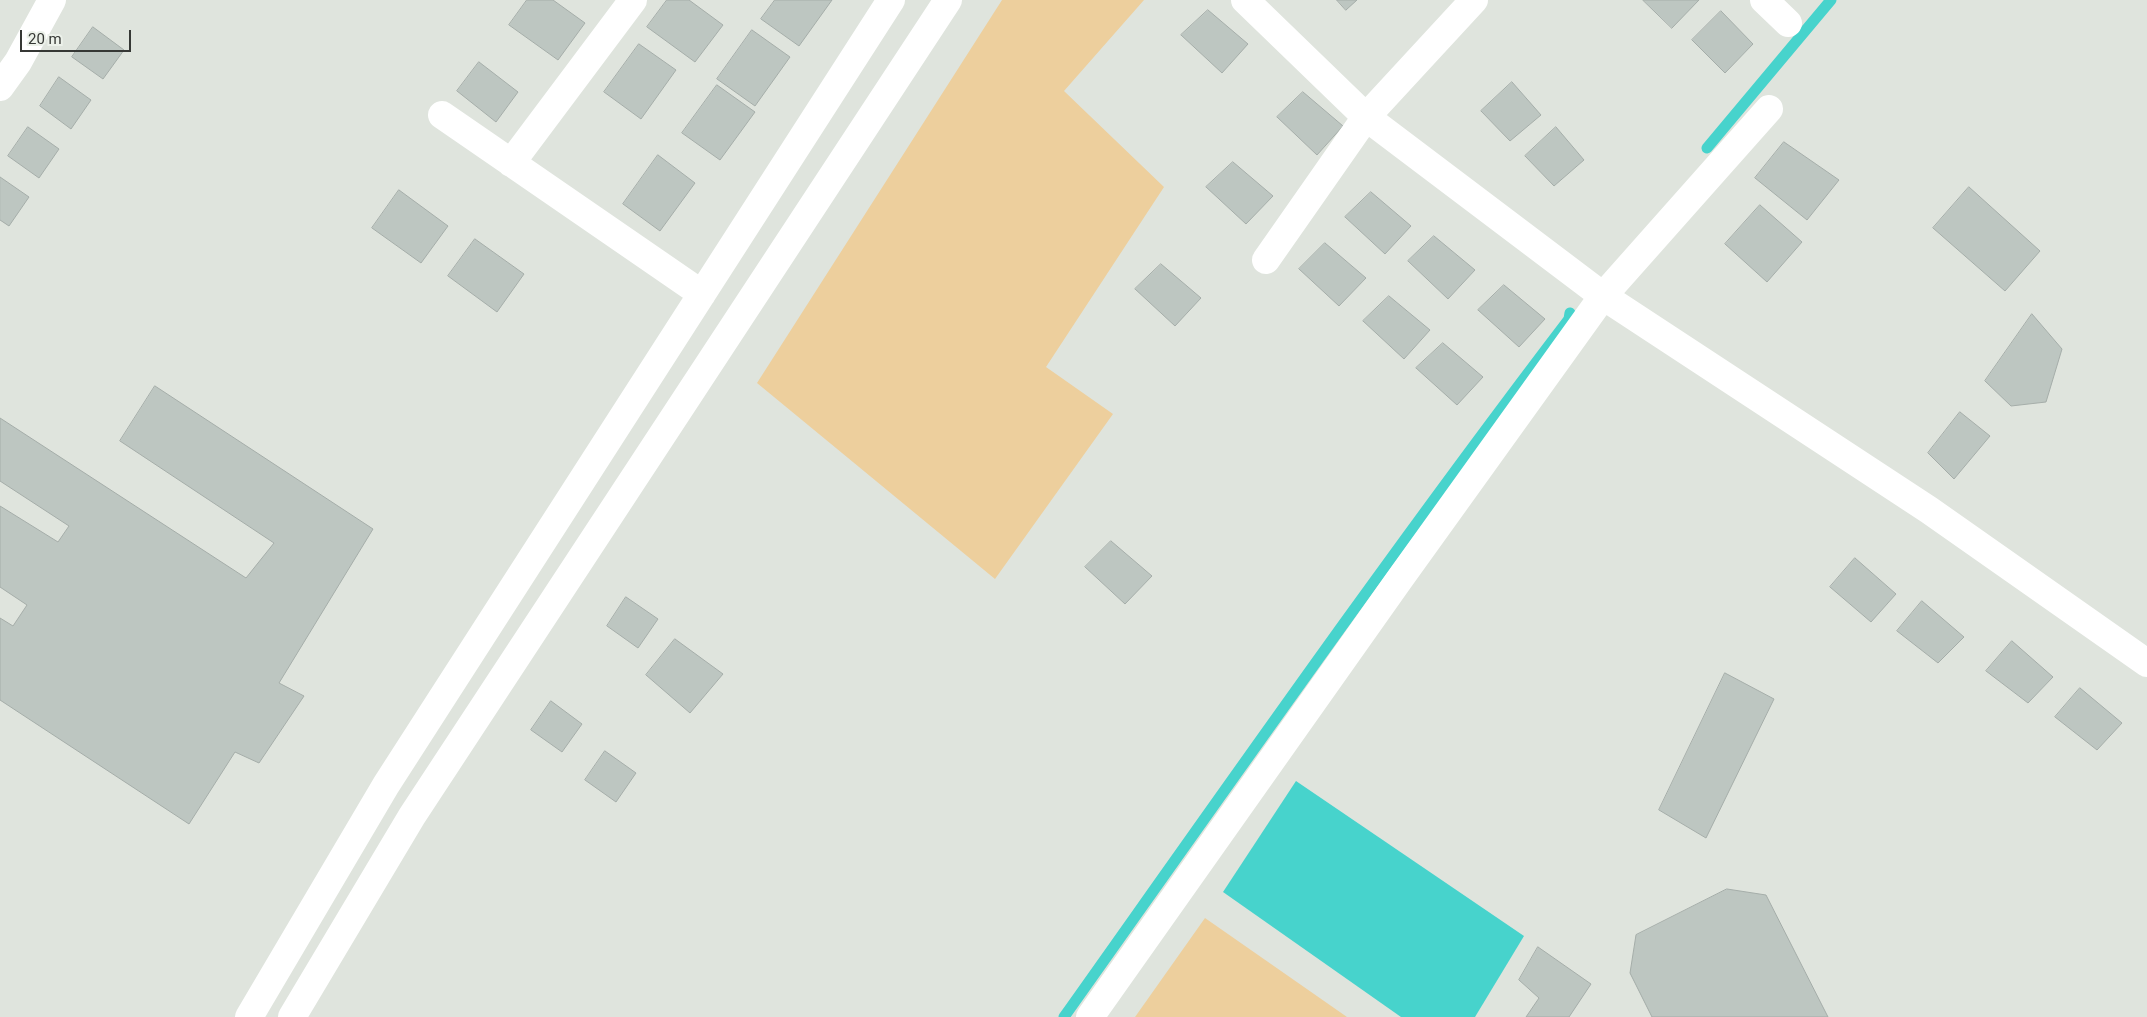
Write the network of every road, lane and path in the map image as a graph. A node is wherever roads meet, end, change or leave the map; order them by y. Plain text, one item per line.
1 (52, 0) edge
2 (633, 0) edge
3 (891, 0) edge
4 (948, 0) edge
5 (1246, 0) edge
6 (1474, 0) edge
7 (1764, 0) edge
8 (1788, 23) dead end
9 (0, 87) edge
10 (1769, 109) dead end
11 (442, 115) dead end
12 (1366, 117) junction
13 (511, 163) junction
14 (1266, 260) dead end
15 (702, 294) junction
16 (1603, 296) junction
17 (2147, 663) edge
18 (249, 1017) edge
19 (292, 1017) edge
20 (1090, 1017) edge

1 - 9 street
2 - 13 street
3 - 15 street
4 - 19 street
5 - 12 street
6 - 12 street
7 - 8 street
10 - 16 street
11 - 13 street
12 - 14 street
12 - 16 street
13 - 15 street
15 - 18 street
16 - 17 street
16 - 20 street

